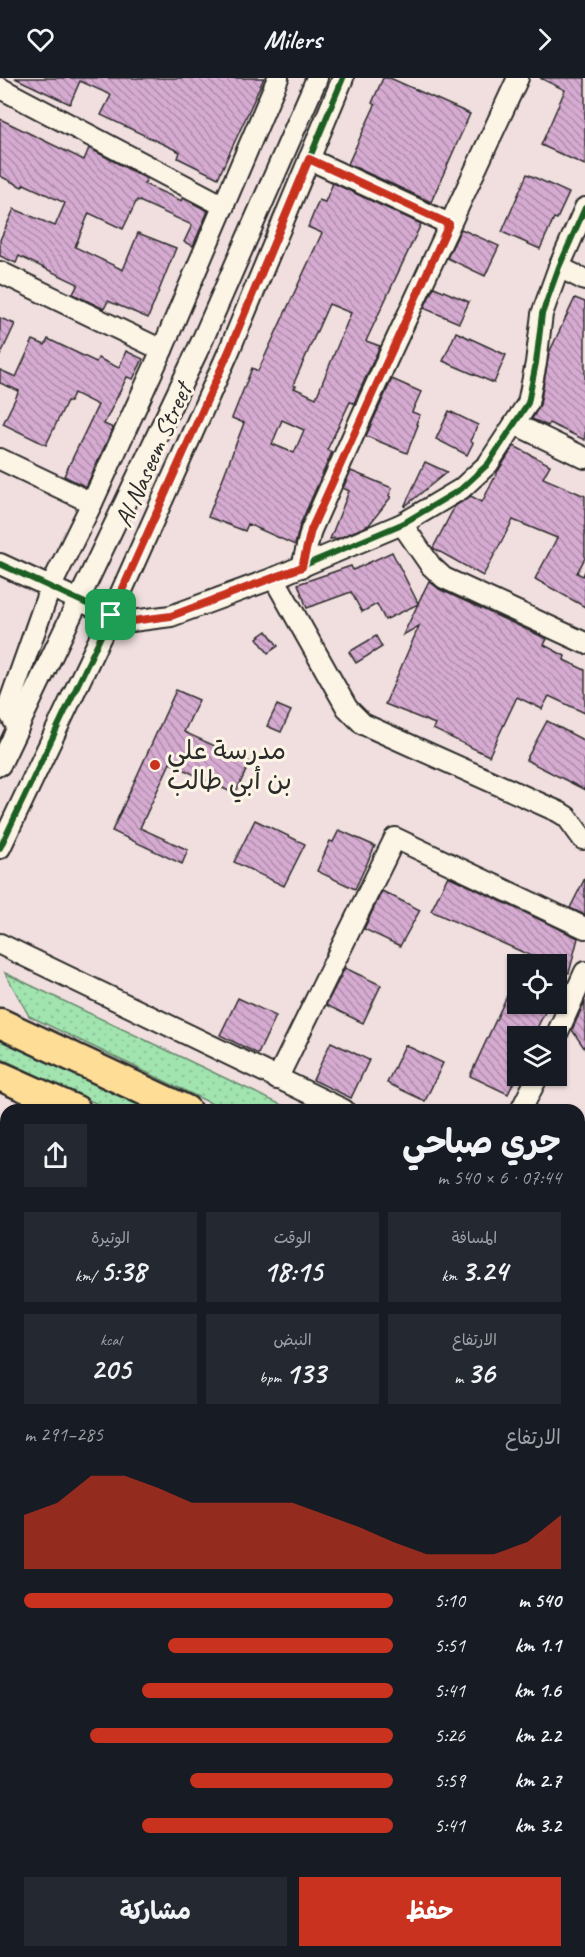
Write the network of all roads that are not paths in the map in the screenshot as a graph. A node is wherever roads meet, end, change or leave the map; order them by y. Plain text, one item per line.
1 (278, 78) edge
2 (317, 78) edge
3 (343, 78) edge
4 (518, 78) edge
5 (0, 88) edge
6 (309, 159) junction
7 (224, 206) junction
8 (585, 208) edge
9 (449, 224) junction
10 (559, 267) junction
11 (0, 272) edge
12 (585, 280) edge
13 (162, 350) junction
14 (515, 424) junction
15 (585, 458) edge
16 (0, 459) edge
17 (92, 503) junction
18 (402, 524) junction
19 (0, 564) edge
20 (302, 567) junction
21 (274, 578) junction
22 (50, 588) junction
23 (79, 601) junction
24 (111, 615) junction
25 (585, 643) edge
26 (18, 728) junction
27 (0, 765) edge
28 (583, 839) dead end
29 (0, 848) edge
30 (585, 928) edge
31 (0, 944) edge
32 (585, 972) edge
33 (0, 1023) edge
34 (561, 1026) edge
35 (0, 1076) edge
36 (277, 1079) junction
37 (533, 1086) edge
38 (63, 1104) edge
39 (173, 1104) edge
40 (331, 1104) edge
41 (524, 1104) edge

1 - 7 street
2 - 23 street, Al Naseem Street
3 - 6 street, Al Naseem Street
4 - 9 street
5 - 7 street
6 - 9 street
6 - 24 street, Al Naseem Street
7 - 13 street
8 - 10 street
9 - 20 street
10 - 12 street
10 - 14 street
11 - 13 street
13 - 17 street
14 - 15 street
14 - 18 street
16 - 17 street
17 - 22 street
18 - 20 street
18 - 25 street
19 - 22 street
20 - 21 street
21 - 24 street
21 - 28 street
22 - 23 street
22 - 26 street
23 - 24 street
23 - 26 street, Al Naseem Street
24 - 29 street, Al Naseem Street
26 - 27 street, Al Naseem Street
30 - 36 street
31 - 36 street
32 - 34 street
33 - 39 highway
35 - 38 highway
36 - 40 street
37 - 41 street

